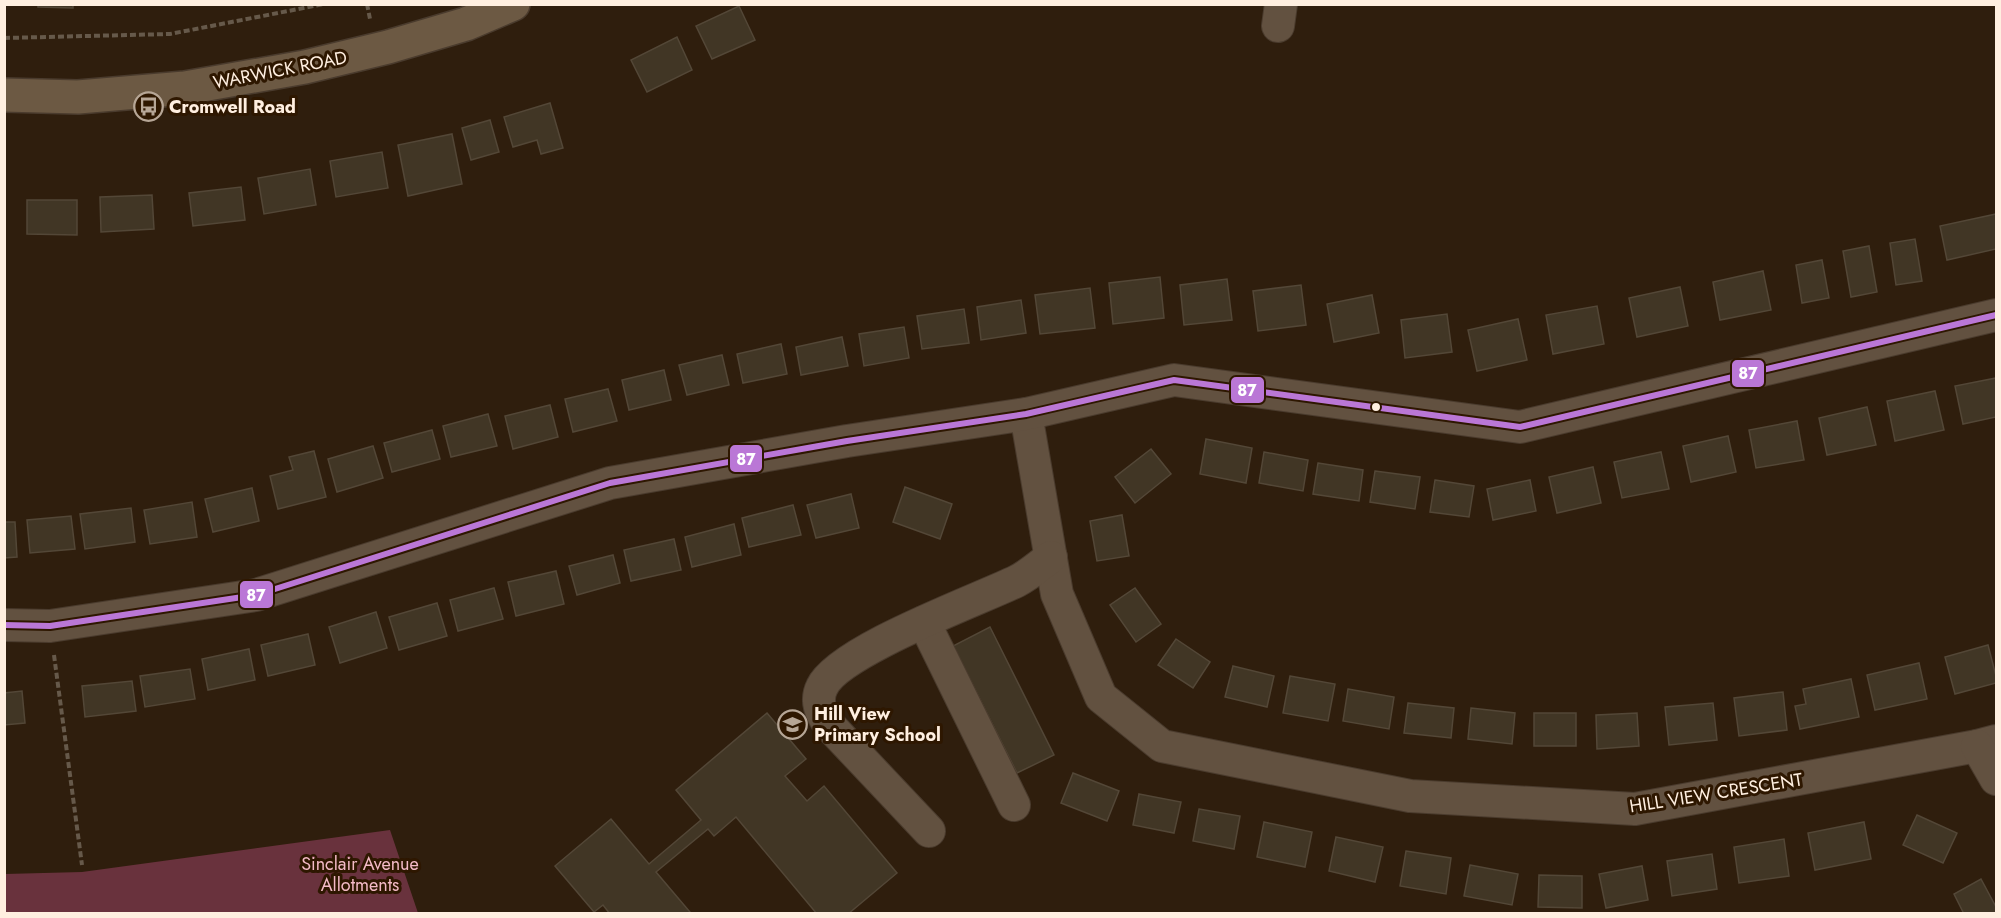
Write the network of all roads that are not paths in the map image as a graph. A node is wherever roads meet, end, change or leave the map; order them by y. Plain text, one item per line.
1 (513, 4) edge
2 (4, 95) edge
3 (1996, 315) edge
4 (1026, 414) junction
5 (1051, 557) junction
6 (924, 622) junction
7 (4, 624) edge
8 (1987, 743) edge
9 (1996, 778) edge
10 (1014, 805) dead end
11 (929, 831) dead end

1 - 2 main road, WARWICK ROAD
3 - 4 street
4 - 5 street, HILL VIEW CRESCENT
4 - 7 street
5 - 6 street
5 - 8 street, HILL VIEW CRESCENT
6 - 10 street
6 - 11 street
8 - 9 street

